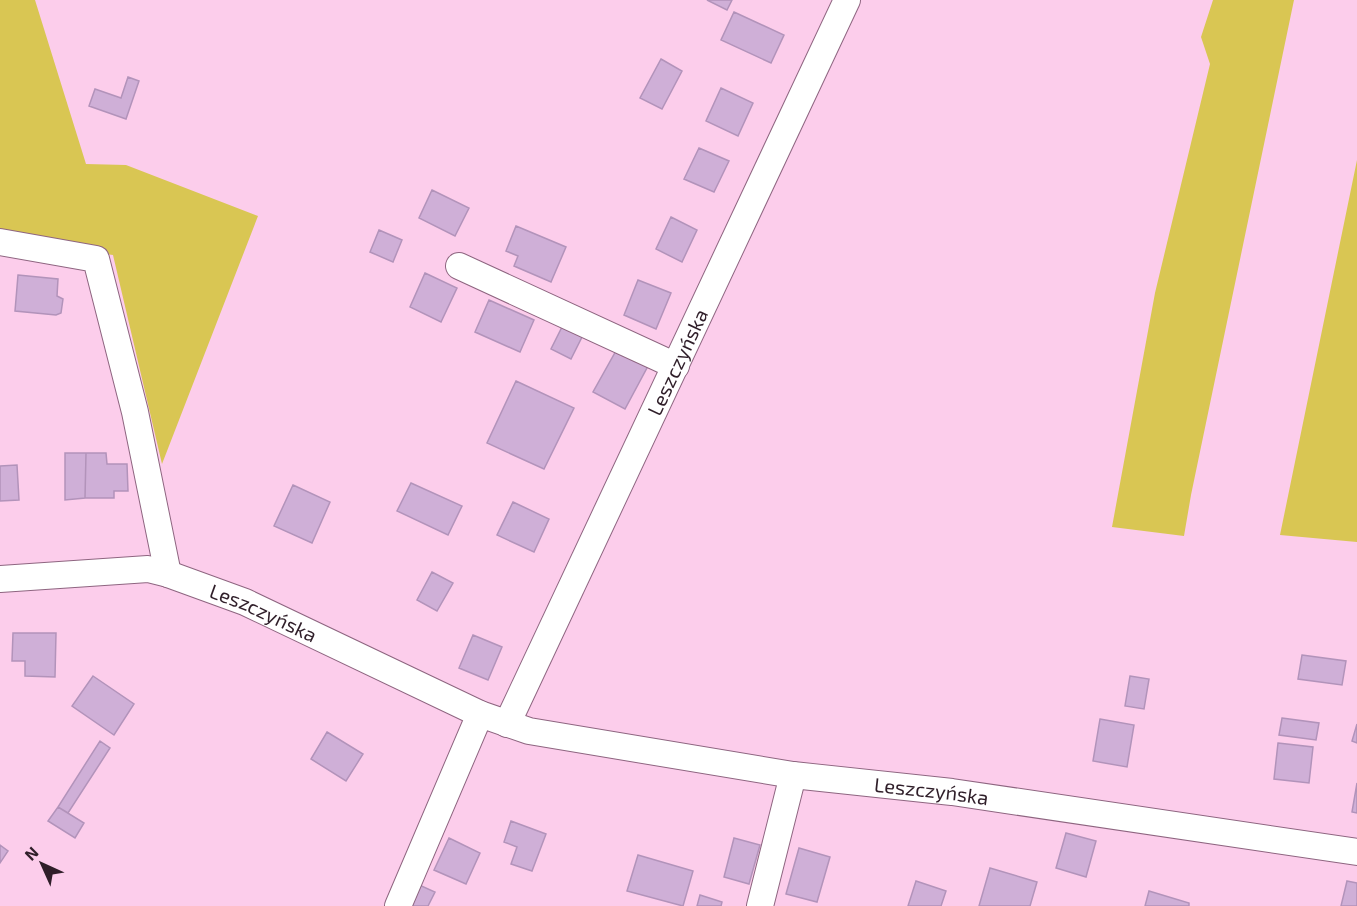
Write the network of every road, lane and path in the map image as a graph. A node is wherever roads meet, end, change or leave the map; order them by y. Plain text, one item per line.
1 (847, 0) edge
2 (0, 242) edge
3 (459, 266) dead end
4 (676, 366) junction
5 (158, 572) junction
6 (0, 579) edge
7 (480, 714) junction
8 (507, 724) junction
9 (793, 775) junction
10 (1357, 852) edge
11 (398, 906) edge
12 (760, 906) edge

1 - 4 street, Leszczyńska
2 - 5 street
3 - 4 street
4 - 8 street, Leszczyńska
5 - 6 street
5 - 7 street, Leszczyńska
7 - 8 street, Leszczyńska
7 - 11 street
8 - 9 street, Leszczyńska
9 - 10 street, Leszczyńska
9 - 12 street

